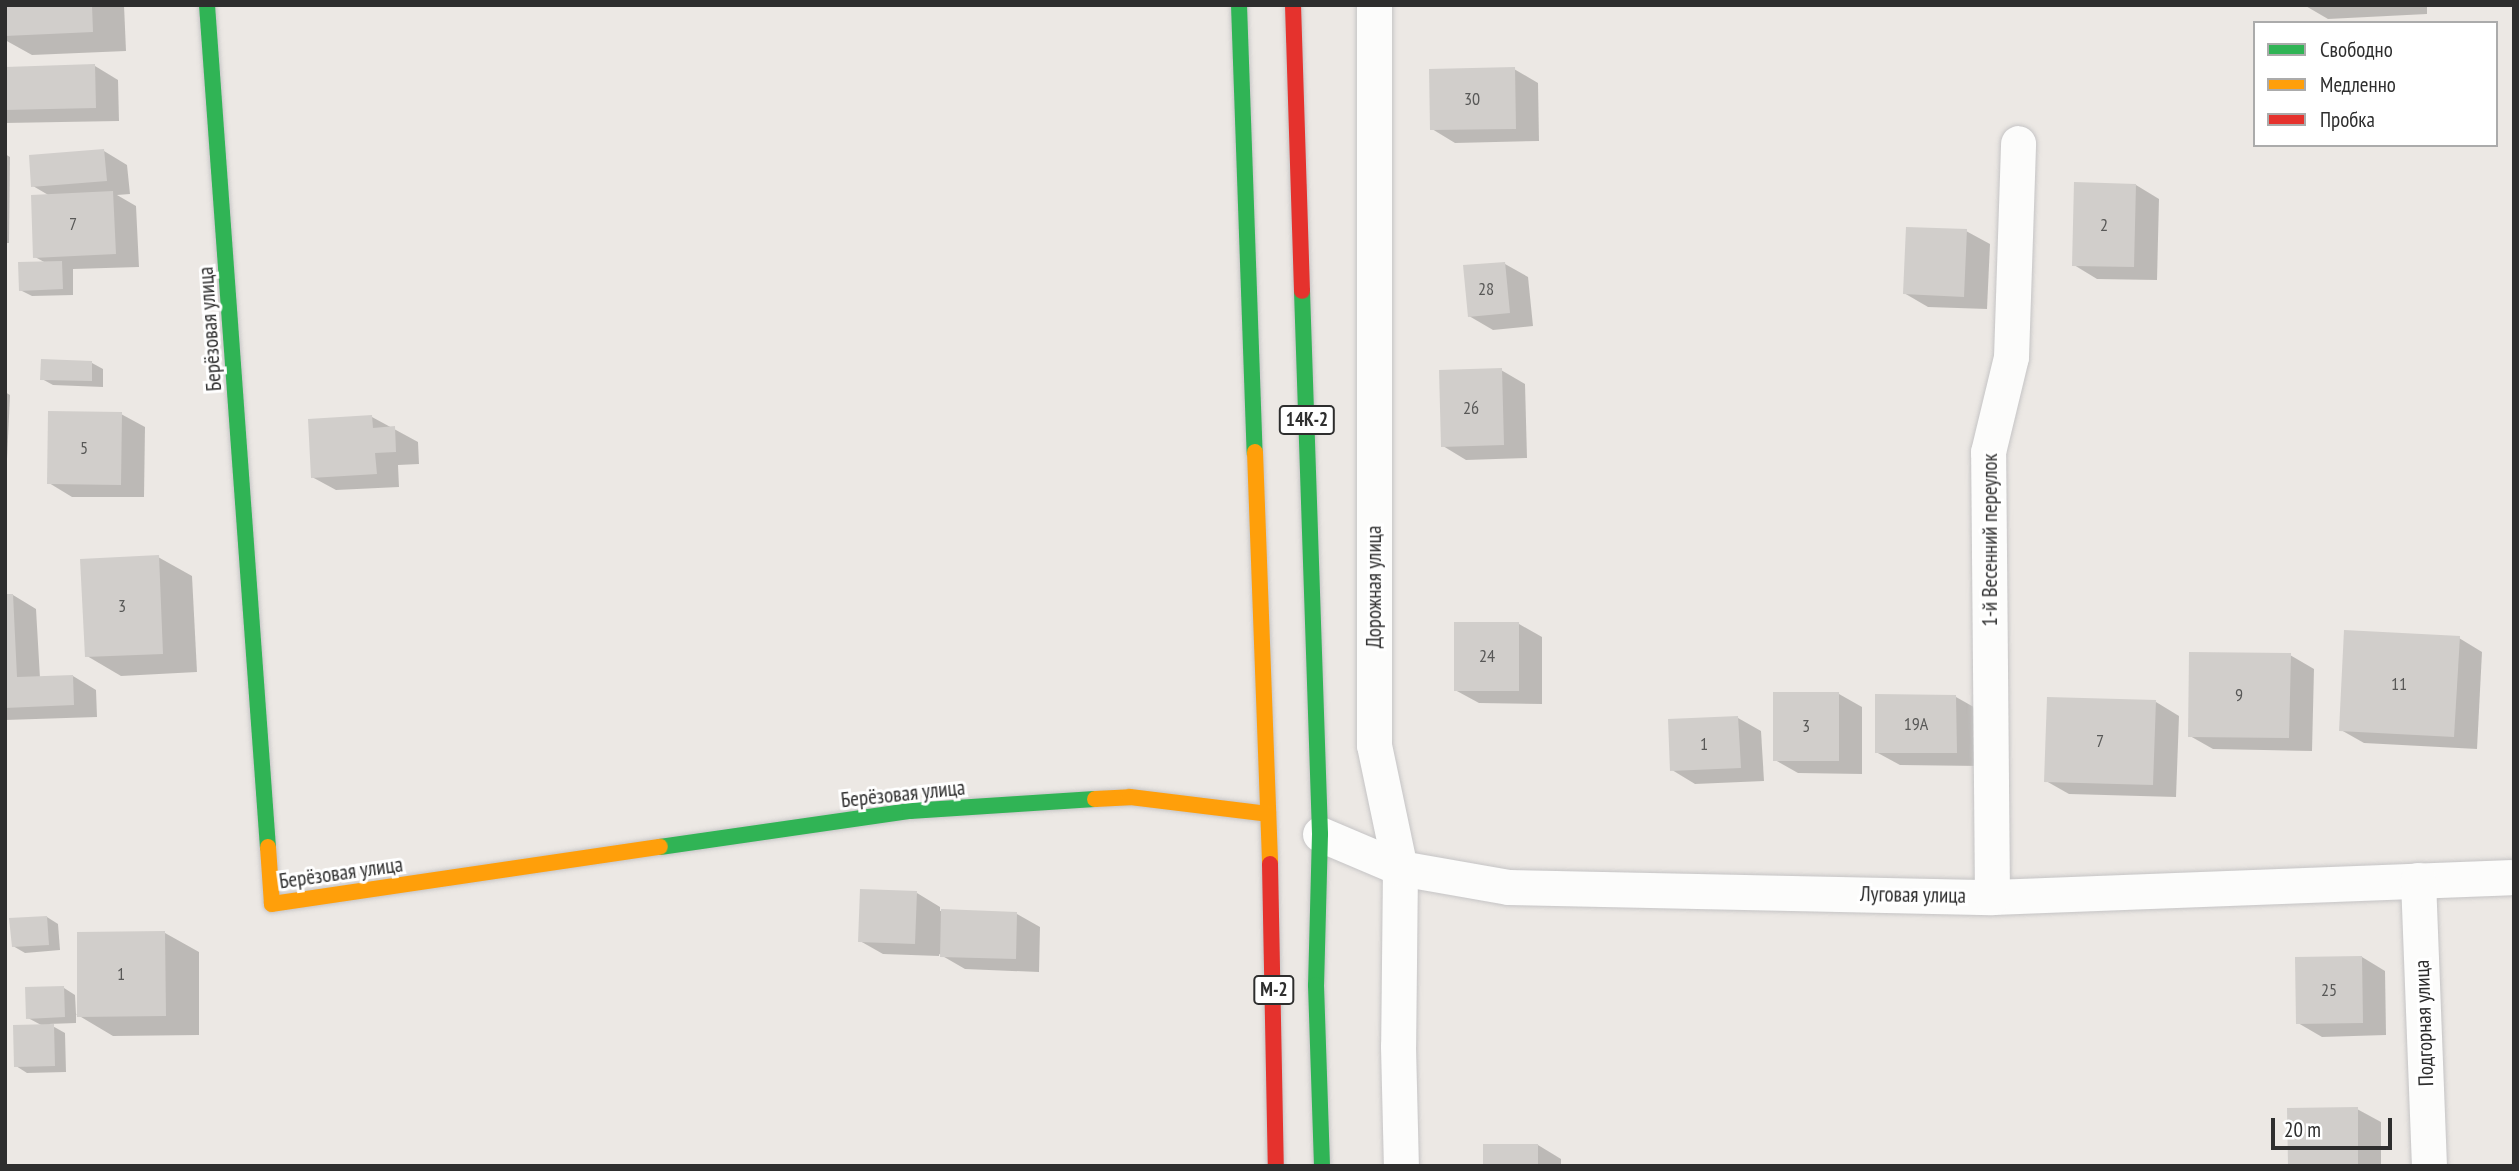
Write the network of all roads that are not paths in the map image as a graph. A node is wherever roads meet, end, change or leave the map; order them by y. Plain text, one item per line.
1 (207, 5) edge
2 (1238, 5) edge
3 (1293, 5) edge
4 (1374, 5) edge
5 (2018, 144) dead end
6 (1268, 814) junction
7 (1320, 834) junction
8 (1401, 868) junction
9 (2514, 877) edge
10 (2418, 880) junction
11 (1992, 897) junction
12 (1276, 1166) edge
13 (1322, 1166) edge
14 (1401, 1166) edge
15 (2429, 1166) edge

1 - 6 main road, Берёзовая улица
2 - 6 main road, 14К-2
3 - 7 main road, 14К-2
4 - 8 street, Дорожная улица
5 - 11 street, 1-й Весенний переулок
6 - 12 main road, М-2
7 - 8 street, Луговая улица
7 - 13 main road, М-2
8 - 11 street, Луговая улица
8 - 14 street, Дорожная улица
9 - 10 street, Луговая улица
10 - 11 street, Луговая улица
10 - 15 street, Подгорная улица

